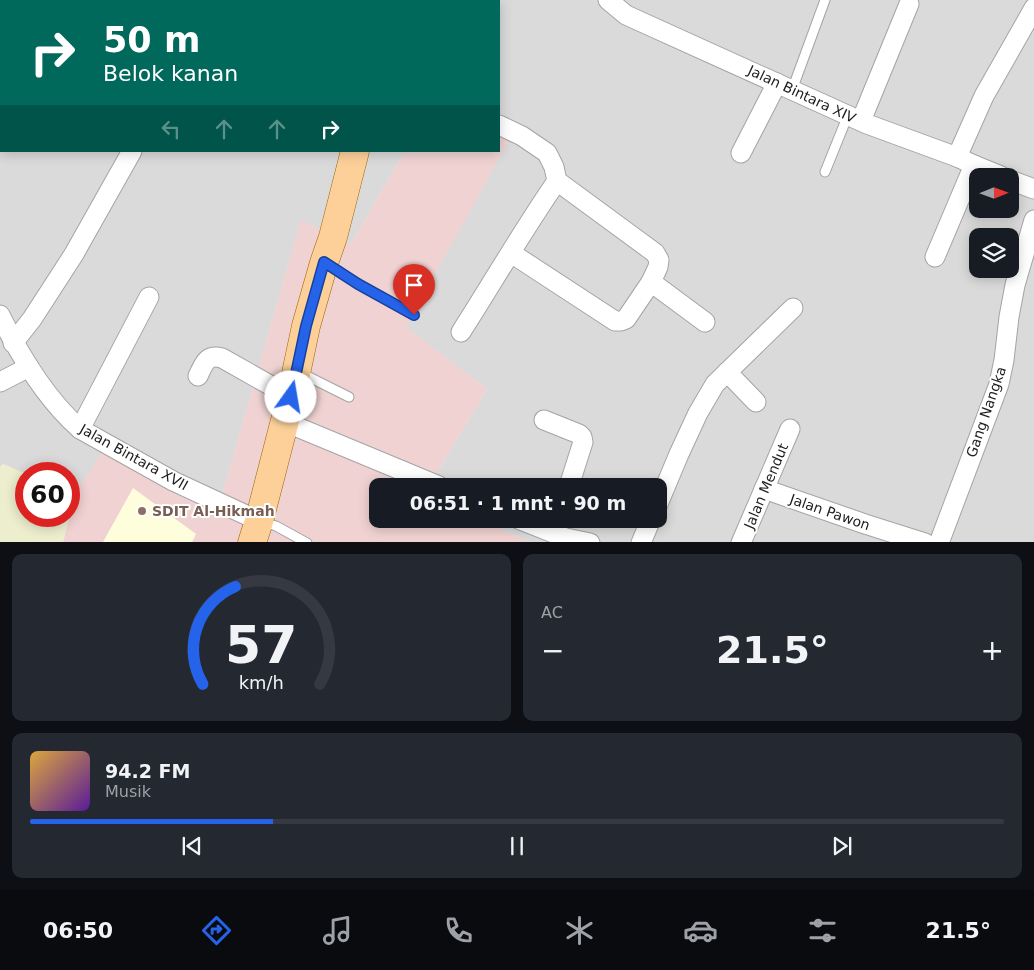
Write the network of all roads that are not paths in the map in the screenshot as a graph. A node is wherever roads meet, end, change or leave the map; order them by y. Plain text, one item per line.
1 (608, 0) edge
2 (825, 0) edge
3 (909, 4) dead end
4 (1034, 8) edge
5 (784, 86) junction
6 (855, 118) junction
7 (500, 125) edge
8 (131, 152) edge
9 (355, 152) edge
10 (741, 153) dead end
11 (957, 156) junction
12 (974, 165) junction
13 (981, 168) edge
14 (825, 172) dead end
15 (557, 181) junction
16 (1019, 183) edge
17 (1034, 189) edge
18 (1034, 220) edge
19 (511, 253) junction
20 (935, 257) dead end
21 (324, 262) junction
22 (651, 282) junction
23 (149, 297) dead end
24 (793, 308) dead end
25 (0, 315) edge
26 (414, 315) dead end
27 (705, 322) dead end
28 (461, 332) dead end
29 (13, 343) junction
30 (29, 367) junction
31 (727, 372) junction
32 (198, 376) dead end
33 (0, 382) edge
34 (348, 397) dead end
35 (291, 398) junction
36 (756, 402) dead end
37 (544, 420) dead end
38 (80, 429) junction
39 (790, 429) dead end
40 (426, 478) edge
41 (571, 478) edge
42 (667, 482) edge
43 (764, 489) junction
44 (558, 528) edge
45 (647, 528) edge
46 (256, 532) edge
47 (307, 542) edge
48 (590, 542) edge
49 (641, 542) edge
50 (742, 542) edge
51 (925, 542) edge
52 (939, 542) edge

1 - 5 street, Jalan Bintara XIV
2 - 5 lane
3 - 6 street
4 - 11 street
5 - 6 street, Jalan Bintara XIV
5 - 10 street
6 - 11 street, Jalan Bintara XIV
6 - 14 lane
7 - 15 street
8 - 29 street
9 - 21 main road
11 - 12 street, Jalan Bintara XIV
12 - 13 street, Jalan Bintara XIV
12 - 20 street
15 - 19 street
15 - 22 street
16 - 17 street
18 - 52 street, Gang Nangka
19 - 22 street
19 - 28 street
21 - 26 lane
21 - 35 main road
22 - 27 street
23 - 38 street
24 - 31 street
25 - 29 street, Jalan Bintara XVII
29 - 30 street, Jalan Bintara XVII
30 - 33 street
30 - 38 street, Jalan Bintara XVII
31 - 36 street
31 - 42 street
32 - 35 street
34 - 35 lane
35 - 40 street
35 - 46 main road
37 - 41 street
38 - 46 street, Jalan Bintara XVII
39 - 43 street, Jalan Mendut
43 - 50 street, Jalan Mendut
43 - 51 street, Jalan Pawon
44 - 48 street
45 - 49 street
46 - 47 lane

